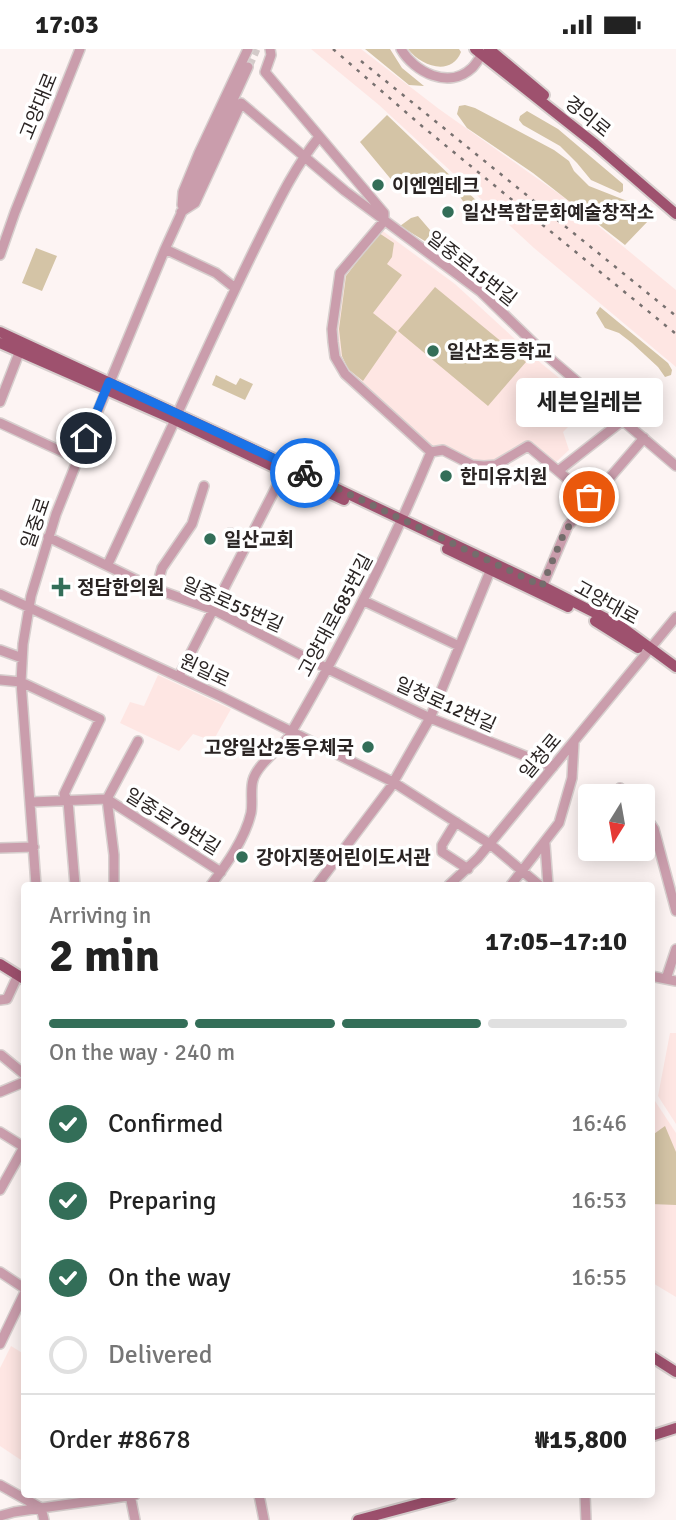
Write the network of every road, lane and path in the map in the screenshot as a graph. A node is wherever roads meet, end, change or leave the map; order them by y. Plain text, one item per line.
1 (80, 49) edge
2 (248, 49) edge
3 (270, 49) edge
4 (401, 49) edge
5 (483, 50) edge
6 (247, 67) tunnel mouth
7 (241, 103) joint
8 (319, 137) junction
9 (303, 157) junction
10 (676, 208) edge
11 (181, 212) junction
12 (676, 214) edge
13 (384, 221) junction
14 (165, 249) junction
15 (0, 255) edge
16 (235, 288) junction
17 (0, 332) edge
18 (0, 342) edge
19 (21, 347) junction
20 (108, 386) junction
21 (0, 402) edge
22 (180, 408) dead end
23 (175, 420) junction
24 (622, 421) junction
25 (0, 423) edge
26 (644, 438) junction
27 (431, 452) junction
28 (78, 459) junction
29 (676, 466) edge
30 (286, 468) junction
31 (558, 471) junction
32 (204, 486) dead end
33 (592, 499) junction
34 (403, 520) junction
35 (230, 533) dead end
36 (48, 537) junction
37 (249, 542) junction
38 (108, 565) junction
39 (492, 566) junction
40 (156, 589) junction
41 (541, 590) junction
42 (0, 594) edge
43 (364, 601) junction
44 (28, 607) junction
45 (214, 610) junction
46 (676, 617) edge
47 (459, 646) junction
48 (650, 649) junction
49 (0, 650) edge
50 (22, 658) junction
51 (676, 667) edge
52 (326, 668) junction
53 (676, 675) edge
54 (179, 676) junction
55 (0, 680) edge
56 (21, 681) junction
57 (430, 718) junction
58 (292, 732) junction
59 (138, 741) dead end
60 (574, 742) junction
61 (553, 767) junction
62 (393, 782) junction
63 (107, 799) junction
64 (68, 801) junction
65 (31, 802) junction
66 (456, 822) junction
67 (655, 833) edge
68 (490, 844) junction
69 (545, 844) junction
70 (34, 847) junction
71 (0, 848) edge
72 (468, 869) junction
73 (221, 872) junction
74 (523, 872) junction
75 (36, 882) edge
76 (75, 882) edge
77 (114, 882) edge
78 (213, 882) edge
79 (319, 882) edge
80 (453, 882) edge
81 (514, 882) edge
82 (535, 882) edge
83 (548, 882) edge
84 (676, 911) edge
85 (676, 949) edge
86 (0, 964) edge
87 (21, 977) edge
88 (655, 978) edge
89 (666, 979) junction
90 (676, 981) edge
91 (0, 1000) edge
92 (1, 1055) edge
93 (21, 1071) edge
94 (21, 1082) edge
95 (0, 1091) edge
96 (0, 1132) edge
97 (21, 1145) edge
98 (21, 1152) edge
99 (0, 1189) edge
100 (0, 1272) edge
101 (21, 1286) edge
102 (21, 1300) edge
103 (0, 1344) edge
104 (655, 1359) edge
105 (676, 1372) edge
106 (676, 1428) edge
107 (655, 1435) edge
108 (0, 1485) edge
109 (21, 1497) edge
110 (23, 1498) edge
111 (112, 1498) edge
112 (133, 1498) edge
113 (260, 1498) edge
114 (424, 1498) edge
115 (585, 1498) edge
116 (41, 1508) junction
117 (0, 1516) edge
118 (44, 1520) edge
119 (135, 1520) edge
120 (264, 1520) edge
121 (358, 1520) edge
122 (586, 1520) edge

1 - 15 street, 고양대로
2 - 11 street, 일중로
3 - 8 street
4 - 5 street
5 - 10 main road, 경의로
5 - 12 main road, 경의로
6 - 11 street, 일중로
7 - 9 street, 일중로15번길
7 - 11 street, 일중로
8 - 9 street
8 - 13 street
9 - 13 street, 일중로15번길
9 - 16 street
11 - 14 street, 일중로
13 - 24 street, 일중로15번길
13 - 27 street
14 - 16 street
14 - 20 street, 일중로
16 - 22 street
17 - 19 main road, 고양대로
18 - 19 main road, 고양대로
19 - 20 main road, 고양대로
19 - 21 street
20 - 23 main road, 고양대로
20 - 28 street, 일중로
20 - 30 main road, 고양대로
23 - 30 main road, 고양대로
23 - 38 street
24 - 26 street, 일중로15번길
24 - 31 street
25 - 28 street
26 - 29 street, 일중로15번길
26 - 33 street
27 - 31 street
27 - 34 street
28 - 36 street, 일중로
30 - 34 main road, 고양대로
30 - 37 street
31 - 33 street
32 - 40 street
33 - 41 street
34 - 39 main road, 고양대로
34 - 43 street, 고양대로685번길
35 - 37 street
36 - 38 street, 일중로55번길
36 - 44 street, 일중로
37 - 45 street
38 - 40 street, 일중로55번길
39 - 41 main road, 고양대로
39 - 47 street
40 - 45 street, 일중로55번길
41 - 48 main road, 고양대로
42 - 44 street, 원일로
43 - 47 street
43 - 52 street, 고양대로685번길
44 - 50 street, 일중로
44 - 54 street, 원일로
45 - 52 street, 일중로55번길
45 - 54 street
46 - 48 street, 일청로
47 - 57 street
48 - 51 main road, 고양대로
48 - 53 main road, 고양대로
48 - 60 street, 일청로
49 - 50 street
50 - 56 street, 일중로
52 - 57 street, 일청로12번길
52 - 58 street, 고양대로685번길
54 - 58 street, 원일로
55 - 56 street
56 - 64 street
56 - 65 street, 일중로
57 - 61 street, 일청로12번길
57 - 62 street
58 - 62 street, 원일로
58 - 73 street, 고양대로685번길
59 - 63 street, 일중로79번길
60 - 61 street, 일청로
60 - 69 street
61 - 68 street, 일청로
62 - 66 street, 원일로
62 - 79 street
63 - 64 street, 일중로79번길
63 - 73 street, 일중로79번길
63 - 77 street, 일중로79번길
64 - 65 street, 일중로79번길
64 - 76 street
65 - 70 street, 일중로
66 - 68 street, 원일로
66 - 72 street
67 - 84 street
68 - 72 street, 일청로
68 - 74 street, 원일로
69 - 74 street
69 - 83 street
70 - 71 street
70 - 75 street, 일중로
72 - 80 street, 일청로
73 - 78 street, 고양대로685번길
74 - 81 street
74 - 82 street, 원일로
85 - 89 street
86 - 87 main road
87 - 91 street
88 - 89 street
89 - 90 street
92 - 93 street
94 - 95 street
96 - 97 street
98 - 99 street
100 - 101 street
102 - 103 street
104 - 105 main road
106 - 107 main road
108 - 109 street
110 - 116 street
111 - 116 street
112 - 119 street
113 - 120 street
114 - 121 main road
115 - 122 street
116 - 117 street
116 - 118 street

